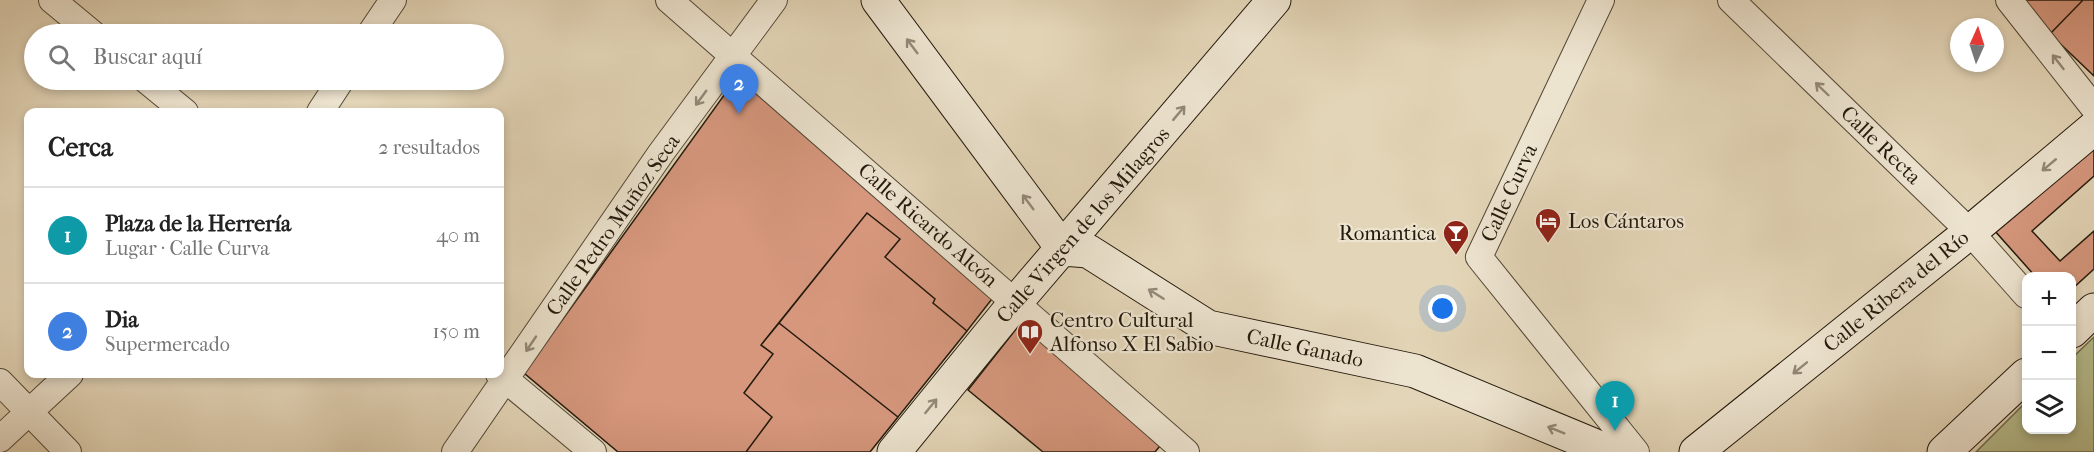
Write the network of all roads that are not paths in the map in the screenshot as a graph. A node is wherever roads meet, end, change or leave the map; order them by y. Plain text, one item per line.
1 (52, 0) edge
2 (393, 0) edge
3 (669, 0) edge
4 (774, 0) edge
5 (878, 0) edge
6 (1601, 0) edge
7 (1731, 0) edge
8 (2009, 0) edge
9 (1265, 3) edge
10 (81, 24) edge
11 (377, 24) edge
12 (733, 54) junction
13 (158, 90) edge
14 (334, 90) edge
15 (180, 108) edge
16 (323, 108) edge
17 (2094, 108) edge
18 (2094, 128) edge
19 (1970, 232) junction
20 (1063, 249) junction
21 (2022, 290) edge
22 (1016, 302) junction
23 (2094, 310) edge
24 (2076, 327) edge
25 (504, 376) edge
26 (66, 378) edge
27 (502, 378) edge
28 (504, 378) edge
29 (2022, 379) edge
30 (0, 382) edge
31 (29, 411) junction
32 (0, 439) edge
33 (68, 452) edge
34 (455, 452) edge
35 (593, 452) edge
36 (894, 452) edge
37 (1186, 452) edge
38 (1610, 452) edge
39 (1636, 452) edge
40 (1696, 452) edge
41 (1944, 452) edge

1 - 10 street
2 - 11 street
3 - 12 street, Calle Ricardo Alcón
4 - 12 street, Calle Pedro Muñoz Seca
20 -> 5 street
6 - 39 street, Calle Curva
19 -> 7 street, Calle Recta
17 -> 8 street
20 -> 9 street, Calle Virgen de los Milagros
12 - 22 street, Calle Ricardo Alcón
12 -> 25 street, Calle Pedro Muñoz Seca
13 - 15 street
14 - 16 street
18 -> 19 street, Calle Ribera del Río
19 - 21 street, Calle Recta
19 -> 40 street, Calle Ribera del Río
20 - 22 street, Calle Virgen de los Milagros
38 -> 20 street, Calle Ganado
36 -> 22 street, Calle Virgen de los Milagros
22 - 37 street, Calle Ricardo Alcón
23 - 24 street
26 - 31 street
27 - 34 street, Calle Pedro Muñoz Seca
28 - 35 street
29 - 41 street
30 - 31 street
31 - 32 street
31 - 33 street

